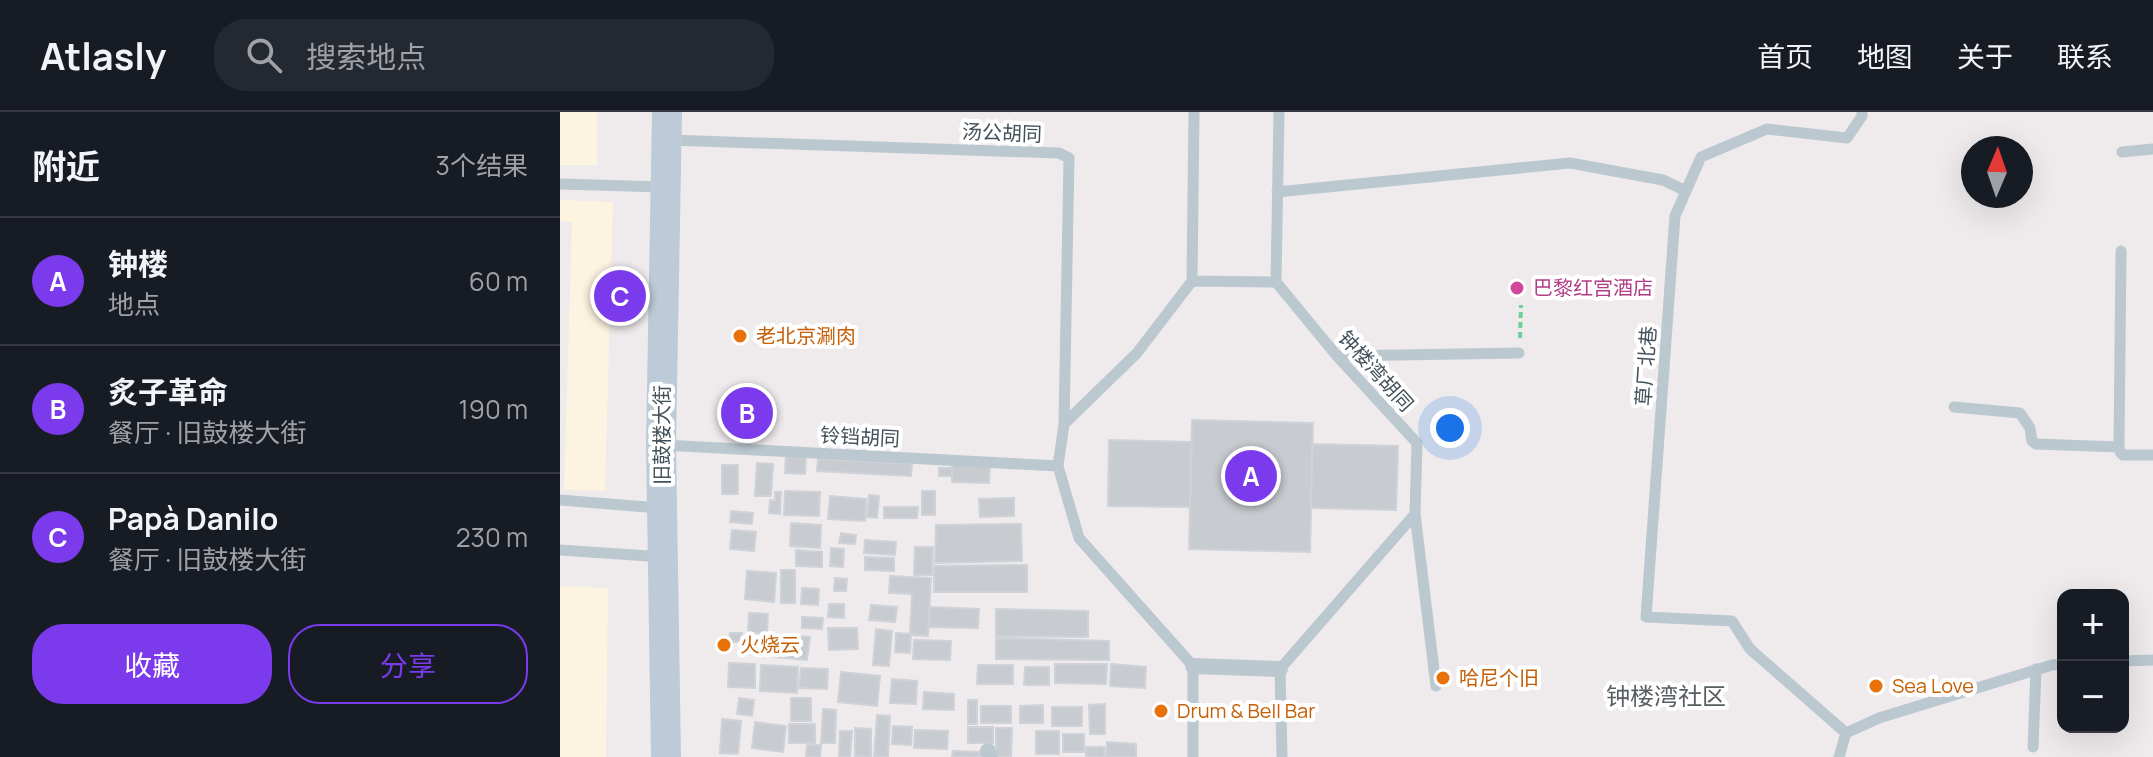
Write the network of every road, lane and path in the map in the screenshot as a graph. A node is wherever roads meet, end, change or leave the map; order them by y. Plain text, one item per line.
1 (1194, 112) edge
2 (1279, 112) edge
3 (1862, 112) edge
4 (667, 126) edge
5 (2153, 149) edge
6 (2122, 152) dead end
7 (560, 184) edge
8 (665, 187) junction
9 (1686, 191) junction
10 (1277, 192) junction
11 (2121, 251) dead end
12 (1192, 281) junction
13 (1276, 282) junction
14 (1521, 305) dead end
15 (1519, 353) joint
16 (1337, 356) junction
17 (1954, 407) dead end
18 (1064, 424) junction
19 (661, 444) junction
20 (2119, 447) junction
21 (2153, 455) edge
22 (1058, 466) junction
23 (560, 500) edge
24 (661, 508) junction
25 (1415, 514) junction
26 (560, 550) edge
27 (664, 557) junction
28 (2153, 660) edge
29 (2129, 661) edge
30 (2057, 665) edge
31 (1193, 666) junction
32 (1280, 669) junction
33 (2036, 669) junction
34 (1436, 686) dead end
35 (1846, 733) junction
36 (2033, 747) dead end
37 (666, 757) edge
38 (1193, 757) edge
39 (1282, 757) edge
40 (1839, 757) edge

1 - 12 lane
2 - 10 lane
3 - 9 lane
4 - 8 main road, 旧鼓楼大街
4 - 18 lane, 汤公胡同
5 - 6 lane
7 - 8 lane
8 - 19 main road, 旧鼓楼大街
9 - 10 lane
9 - 35 lane, 草厂北巷
10 - 13 lane
11 - 20 lane
12 - 13 lane
12 - 18 lane
13 - 16 lane, 钟楼湾胡同
14 - 15 path
15 - 16 lane
16 - 25 lane, 钟楼湾胡同
17 - 20 lane
18 - 22 lane
19 - 22 lane, 铃铛胡同
19 - 24 main road, 旧鼓楼大街
20 - 21 lane
22 - 31 lane
23 - 24 lane
24 - 27 main road, 旧鼓楼大街
25 - 32 lane
25 - 34 lane, 钟楼湾胡同
26 - 27 lane
27 - 37 main road, 旧鼓楼大街
28 - 29 lane
30 - 33 lane
31 - 32 street
31 - 38 lane
32 - 39 lane
33 - 35 lane
33 - 36 lane
35 - 40 lane

